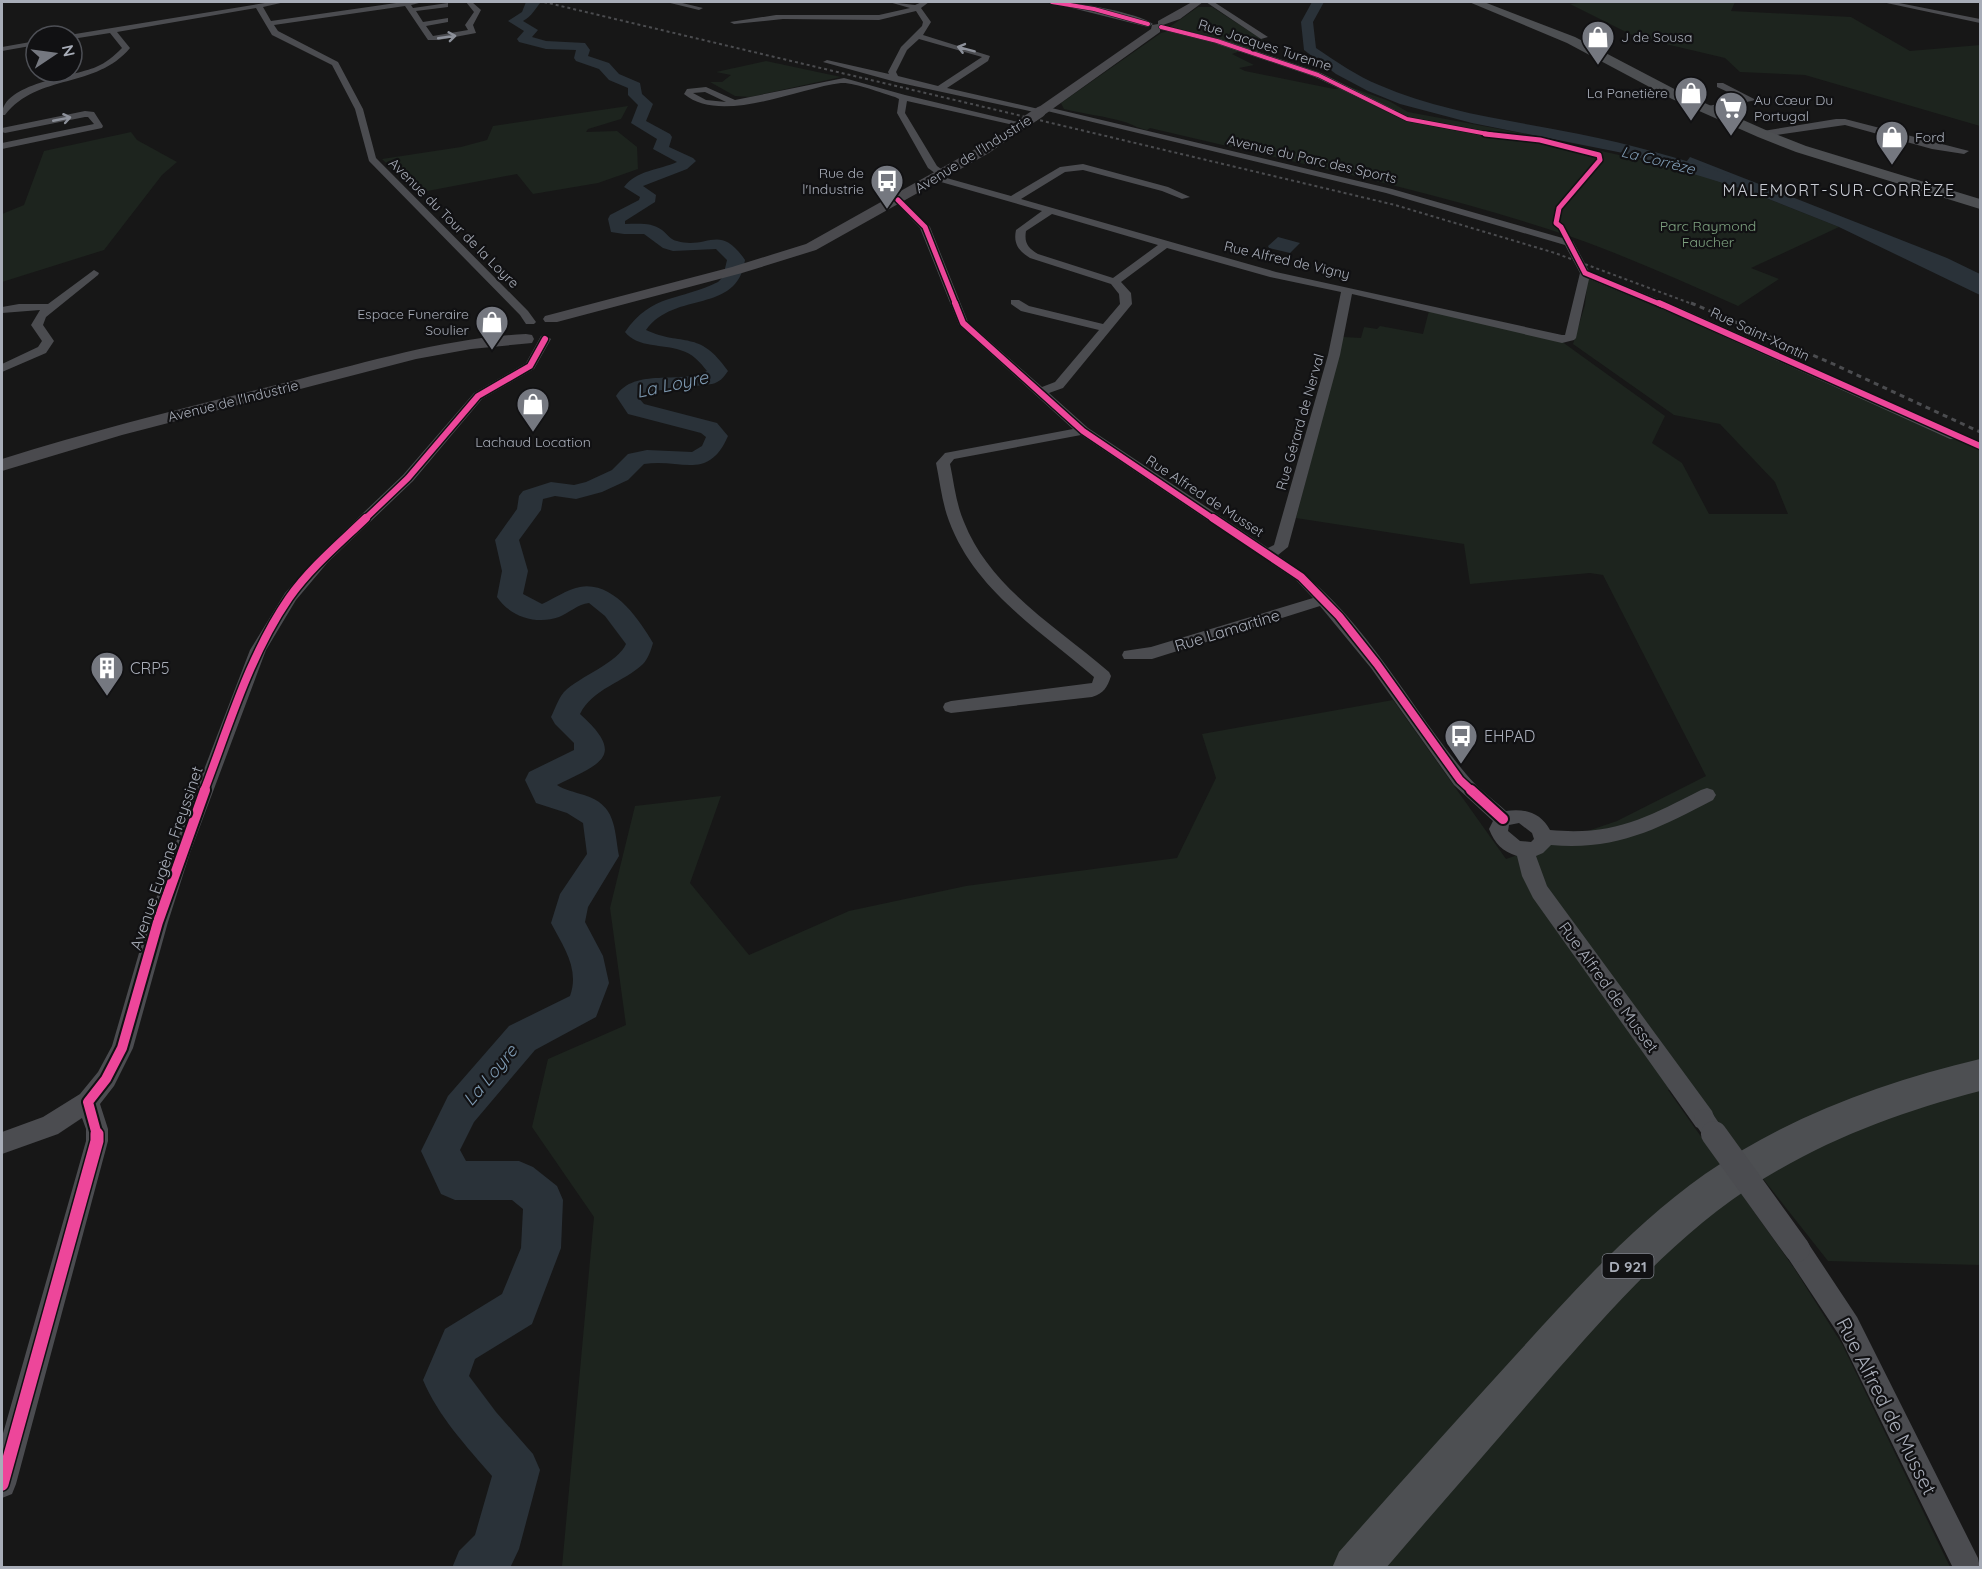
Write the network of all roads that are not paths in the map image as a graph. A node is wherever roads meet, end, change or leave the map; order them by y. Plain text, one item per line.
1 (281, 2) edge
2 (419, 2) edge
3 (469, 2) edge
4 (926, 2) edge
5 (1052, 2) edge
6 (1198, 2) edge
7 (1210, 2) edge
8 (1475, 2) edge
9 (1886, 2) edge
10 (891, 3) edge
11 (673, 4) edge
12 (445, 5) dead end
13 (259, 7) junction
14 (409, 7) junction
15 (699, 8) dead end
16 (918, 8) junction
17 (477, 15) junction
18 (462, 17) dead end
19 (445, 20) dead end
20 (1980, 21) edge
21 (734, 22) dead end
22 (268, 24) junction
23 (422, 24) junction
24 (1157, 25) junction
25 (112, 31) junction
26 (102, 32) junction
27 (84, 35) edge
28 (917, 36) junction
29 (1263, 37) dead end
30 (120, 42) junction
31 (24, 45) edge
32 (2, 49) edge
33 (827, 62) dead end
34 (896, 80) junction
35 (1720, 85) dead end
36 (939, 89) junction
37 (903, 98) junction
38 (734, 103) dead end
39 (1706, 109) junction
40 (1043, 110) junction
41 (1391, 110) dead end
42 (2, 114) edge
43 (1024, 123) junction
44 (3, 133) edge
45 (1763, 134) junction
46 (2, 146) edge
47 (1964, 151) dead end
48 (940, 176) junction
49 (1185, 197) dead end
50 (1014, 199) junction
51 (898, 200) junction
52 (1980, 204) edge
53 (1051, 210) junction
54 (1164, 245) junction
55 (94, 273) dead end
56 (1585, 273) junction
57 (1115, 282) junction
58 (1347, 290) junction
59 (1015, 302) dead end
60 (51, 307) junction
61 (2, 310) edge
62 (1106, 328) junction
63 (531, 332) junction
64 (2, 368) edge
65 (1041, 392) junction
66 (1083, 431) junction
67 (1955, 436) dead end
68 (2, 465) edge
69 (1268, 554) junction
70 (1323, 600) junction
71 (1130, 655) dead end
72 (951, 707) dead end
73 (1707, 795) dead end
74 (1503, 819) junction
75 (1544, 837) junction
76 (1525, 850) junction
77 (1980, 1076) edge
78 (88, 1102) junction
79 (2, 1143) edge
80 (2, 1484) edge
81 (1355, 1568) edge
82 (1968, 1568) edge

1 - 13 street
2 - 14 street
3 - 17 street
4 - 16 street
5 - 24 street
6 - 24 main road, Avenue de l'Industrie
7 - 29 street
8 - 39 main road
9 - 20 street
10 - 16 street
11 - 15 street
12 - 14 street
13 - 22 street, Avenue du Tour de la Loyre
13 - 25 street
14 - 22 street
14 - 23 street
16 - 21 street
16 - 28 street
17 - 18 street
23 -> 17 street
19 - 23 street
22 - 63 street, Avenue du Tour de la Loyre
24 - 40 main road, Avenue de l'Industrie
24 - 41 street, Rue Jacques Turenne
25 - 26 street
25 - 30 street
26 - 27 street
26 - 30 street
28 - 34 street
36 -> 28 street
30 - 42 street
31 - 32 street
33 - 34 street, Avenue du Parc des Sports
34 - 36 street, Avenue du Parc des Sports
35 - 39 street
36 - 40 street, Avenue du Parc des Sports
37 - 38 street
37 - 43 street
37 - 48 street
39 - 45 main road
40 - 43 main road, Avenue de l'Industrie, bridge
40 - 56 street, Avenue du Parc des Sports
42 - 44 street
43 - 48 main road, Avenue de l'Industrie
44 -> 46 street
45 - 47 street
45 - 52 main road
48 - 50 street, Rue Alfred de Vigny
48 - 51 main road, Avenue de l'Industrie
49 - 50 street
50 - 53 street, Rue Alfred de Vigny
51 - 63 main road, Avenue de l'Industrie
51 - 65 street, Rue Alfred de Musset
53 - 54 street, Rue Alfred de Vigny
53 - 57 street
54 - 57 street
54 - 58 street, Rue Alfred de Vigny
55 - 60 street
56 - 58 street, Rue Alfred de Vigny
56 - 67 street, Rue Saint-Xantin
57 - 62 street
58 - 69 street, Rue Gérard de Nerval
59 - 62 street
60 - 61 street
60 - 64 street
62 - 65 street
63 - 68 main road, Avenue de l'Industrie
63 - 78 street, Avenue Eugène Freyssinet
65 - 66 street, Rue Alfred de Musset
66 - 69 street, Rue Alfred de Musset
66 - 72 street
69 - 70 street, Rue Alfred de Musset
70 - 71 street, Rue Lamartine
70 - 74 street, Rue Alfred de Musset
73 - 75 street
74 - 75 street
74 - 76 street
75 - 76 street
76 - 82 street, Rue Alfred de Musset, bridge
77 - 81 main road, D 921
78 - 79 street, Avenue Eugène Freyssinet
78 - 80 street

